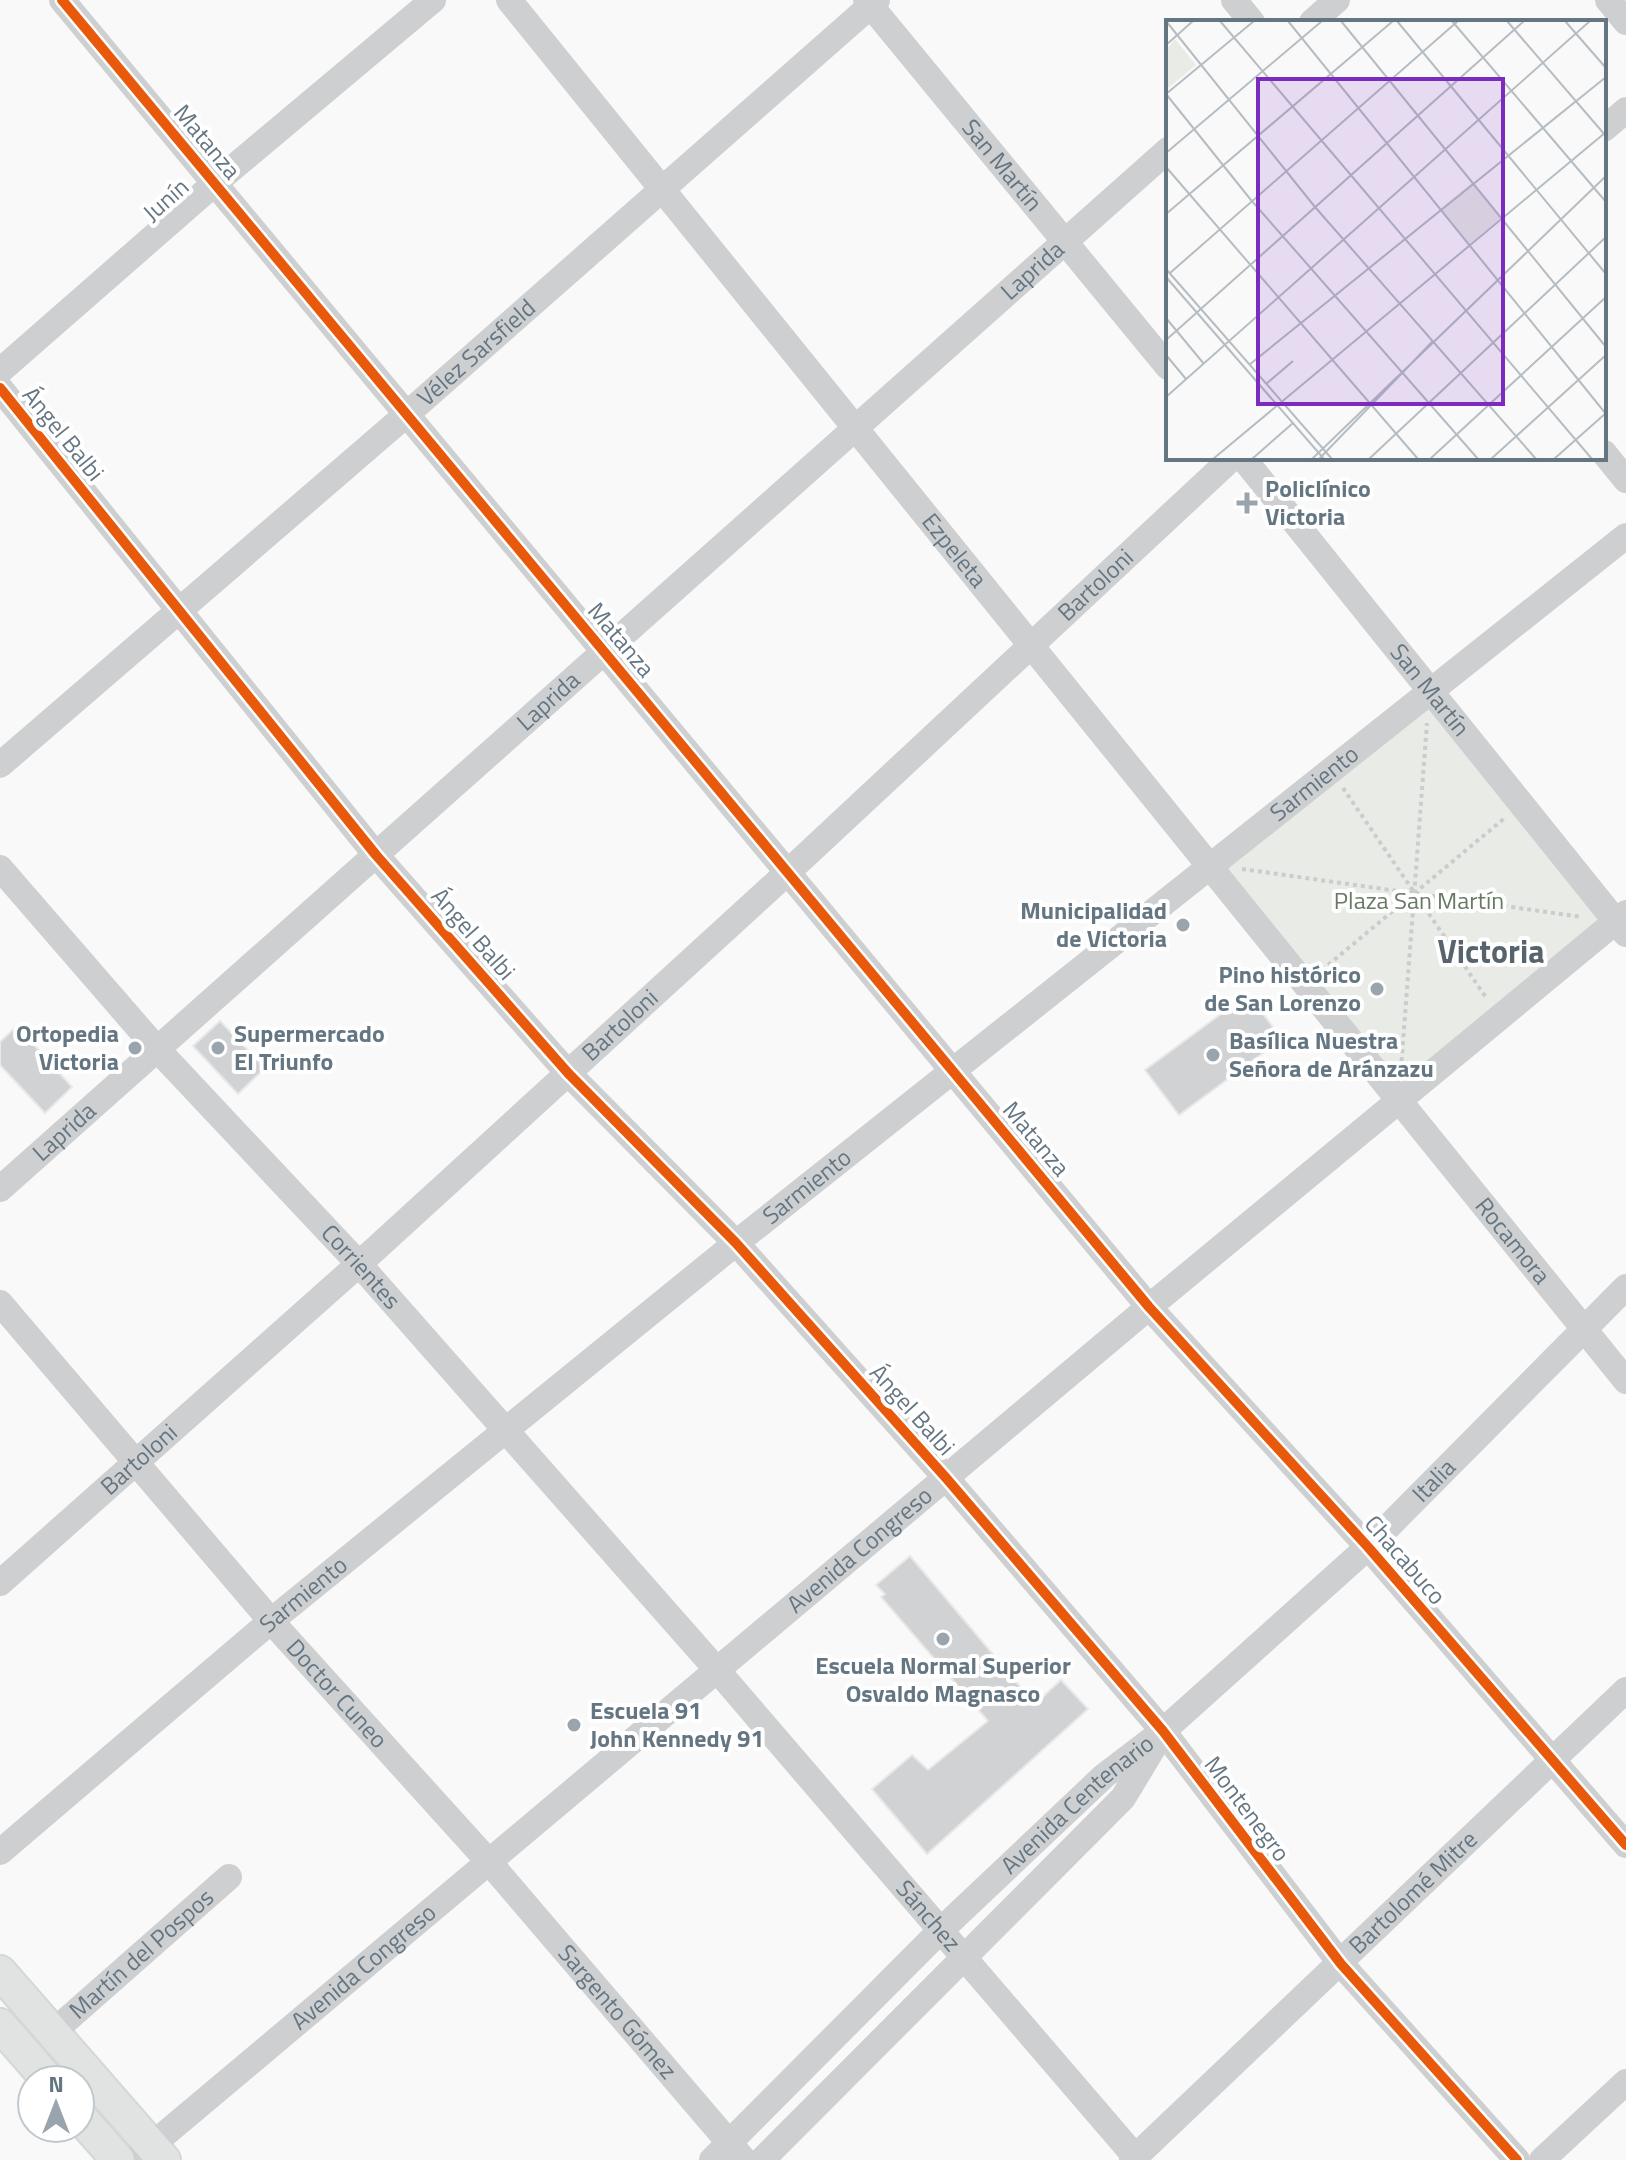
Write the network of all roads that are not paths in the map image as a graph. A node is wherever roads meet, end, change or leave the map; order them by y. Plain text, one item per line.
1 (62, 0) edge
2 (433, 0) edge
3 (509, 0) edge
4 (1234, 0) edge
5 (1337, 0) edge
6 (1608, 0) edge
7 (871, 2) edge
8 (1250, 20) edge
9 (1314, 20) edge
10 (1626, 22) edge
11 (1626, 110) edge
12 (1606, 127) edge
13 (1166, 152) edge
14 (215, 183) junction
15 (662, 189) junction
16 (1065, 242) junction
17 (1166, 365) edge
18 (0, 371) edge
19 (0, 388) edge
20 (407, 414) junction
21 (856, 428) junction
22 (1606, 455) edge
23 (1230, 460) edge
24 (1245, 460) edge
25 (1626, 480) edge
26 (1626, 536) edge
27 (179, 611) junction
28 (1032, 646) junction
29 (605, 651) junction
30 (1429, 689) junction
31 (0, 765) edge
32 (376, 855) junction
33 (1208, 865) junction
34 (0, 868) edge
35 (788, 872) junction
36 (1623, 923) edge
37 (157, 1049) junction
38 (953, 1071) junction
39 (568, 1073) junction
40 (1399, 1100) junction
41 (0, 1189) edge
42 (736, 1243) junction
43 (359, 1264) junction
44 (1626, 1287) edge
45 (0, 1303) edge
46 (1149, 1307) junction
47 (1583, 1328) junction
48 (1626, 1381) edge
49 (506, 1432) junction
50 (135, 1461) junction
51 (947, 1479) junction
52 (1368, 1547) junction
53 (0, 1583) edge
54 (271, 1621) junction
55 (717, 1670) junction
56 (1626, 1690) edge
57 (1163, 1731) junction
58 (1552, 1760) junction
59 (1626, 1845) edge
60 (0, 1852) edge
61 (489, 1862) junction
62 (229, 1877) dead end
63 (940, 1931) junction
64 (963, 1958) junction
65 (1341, 1964) junction
66 (0, 1972) edge
67 (0, 2025) edge
68 (53, 2032) junction
69 (34, 2064) edge
70 (1626, 2082) edge
71 (96, 2135) edge
72 (729, 2154) edge
73 (150, 2155) edge
74 (1135, 2159) edge
75 (118, 2160) edge
76 (762, 2160) edge
77 (1517, 2160) edge
78 (1542, 2160) edge

1 - 14 street, Matanza
2 - 14 street, Junín
3 - 15 street, Ezpeleta
4 - 8 street
5 - 9 street
6 - 10 street
7 - 15 street, Vélez Sarsfield
7 - 16 street, San Martín
11 - 12 street
13 - 16 street, Laprida
14 - 18 street, Junín
14 - 20 street, Matanza
15 - 20 street, Vélez Sarsfield
15 - 21 street, Ezpeleta
16 - 17 street, San Martín
16 - 21 street, Laprida
19 - 27 street, Ángel Balbi
20 - 27 street, Vélez Sarsfield
20 - 29 street, Matanza
21 - 28 street, Ezpeleta
21 - 29 street, Laprida
22 - 25 street
23 - 28 street, Bartoloni
24 - 30 street, San Martín
26 - 30 street, Sarmiento
27 - 31 street, Vélez Sarsfield
27 - 32 street, Ángel Balbi
28 - 33 street, Ezpeleta
28 - 35 street, Bartoloni
29 - 32 street, Laprida
29 - 35 street, Matanza
30 - 33 street, Sarmiento
30 - 36 street, San Martín
32 - 37 street, Laprida
32 - 39 street, Ángel Balbi
33 - 38 street, Sarmiento
33 - 40 street, Ezpeleta
34 - 37 street, Corrientes
35 - 38 street, Matanza
35 - 39 street, Bartoloni
36 - 40 street, Avenida Congreso
37 - 41 street, Laprida
37 - 43 street, Corrientes
38 - 42 street, Sarmiento
38 - 46 street, Matanza
39 - 42 street, Ángel Balbi
39 - 43 street, Bartoloni
40 - 46 street, Avenida Congreso
40 - 47 street, Rocamora
42 - 49 street, Sarmiento
42 - 51 street, Ángel Balbi
43 - 49 street, Corrientes
43 - 50 street, Bartoloni
44 - 47 street, Italia
45 - 50 street, Doctor Cuneo
46 - 51 street, Avenida Congreso
46 - 52 street, Chacabuco
47 - 48 street, Rocamora
47 - 52 street, Italia
49 - 54 street, Sarmiento
49 - 55 street, Corrientes
50 - 53 street, Bartoloni
50 - 54 street, Doctor Cuneo
51 - 55 street, Avenida Congreso
51 - 57 street, Montenegro
52 - 57 street, Italia
52 - 58 street, Chacabuco
54 - 60 street, Sarmiento
54 - 61 street, Doctor Cuneo
55 - 61 street, Avenida Congreso
55 - 63 street, Sánchez
56 - 58 street, Bartolomé Mitre
57 - 63 street, Avenida Centenario
57 - 64 street, Avenida Centenario
57 - 65 street, Montenegro
58 - 59 street, Chacabuco
58 - 65 street, Bartolomé Mitre
61 - 72 street, Sargento Gómez
61 - 73 street, Avenida Congreso
62 - 68 street, Martín del Pospos
63 - 64 street, Sánchez
63 - 72 street, Avenida Centenario
64 - 74 street, Sánchez
64 - 76 street, Avenida Centenario
65 - 74 street, Bartolomé Mitre
65 - 77 street, Montenegro
66 - 68 main road
67 - 69 main road
68 - 73 main road
70 - 78 street
71 - 75 main road

